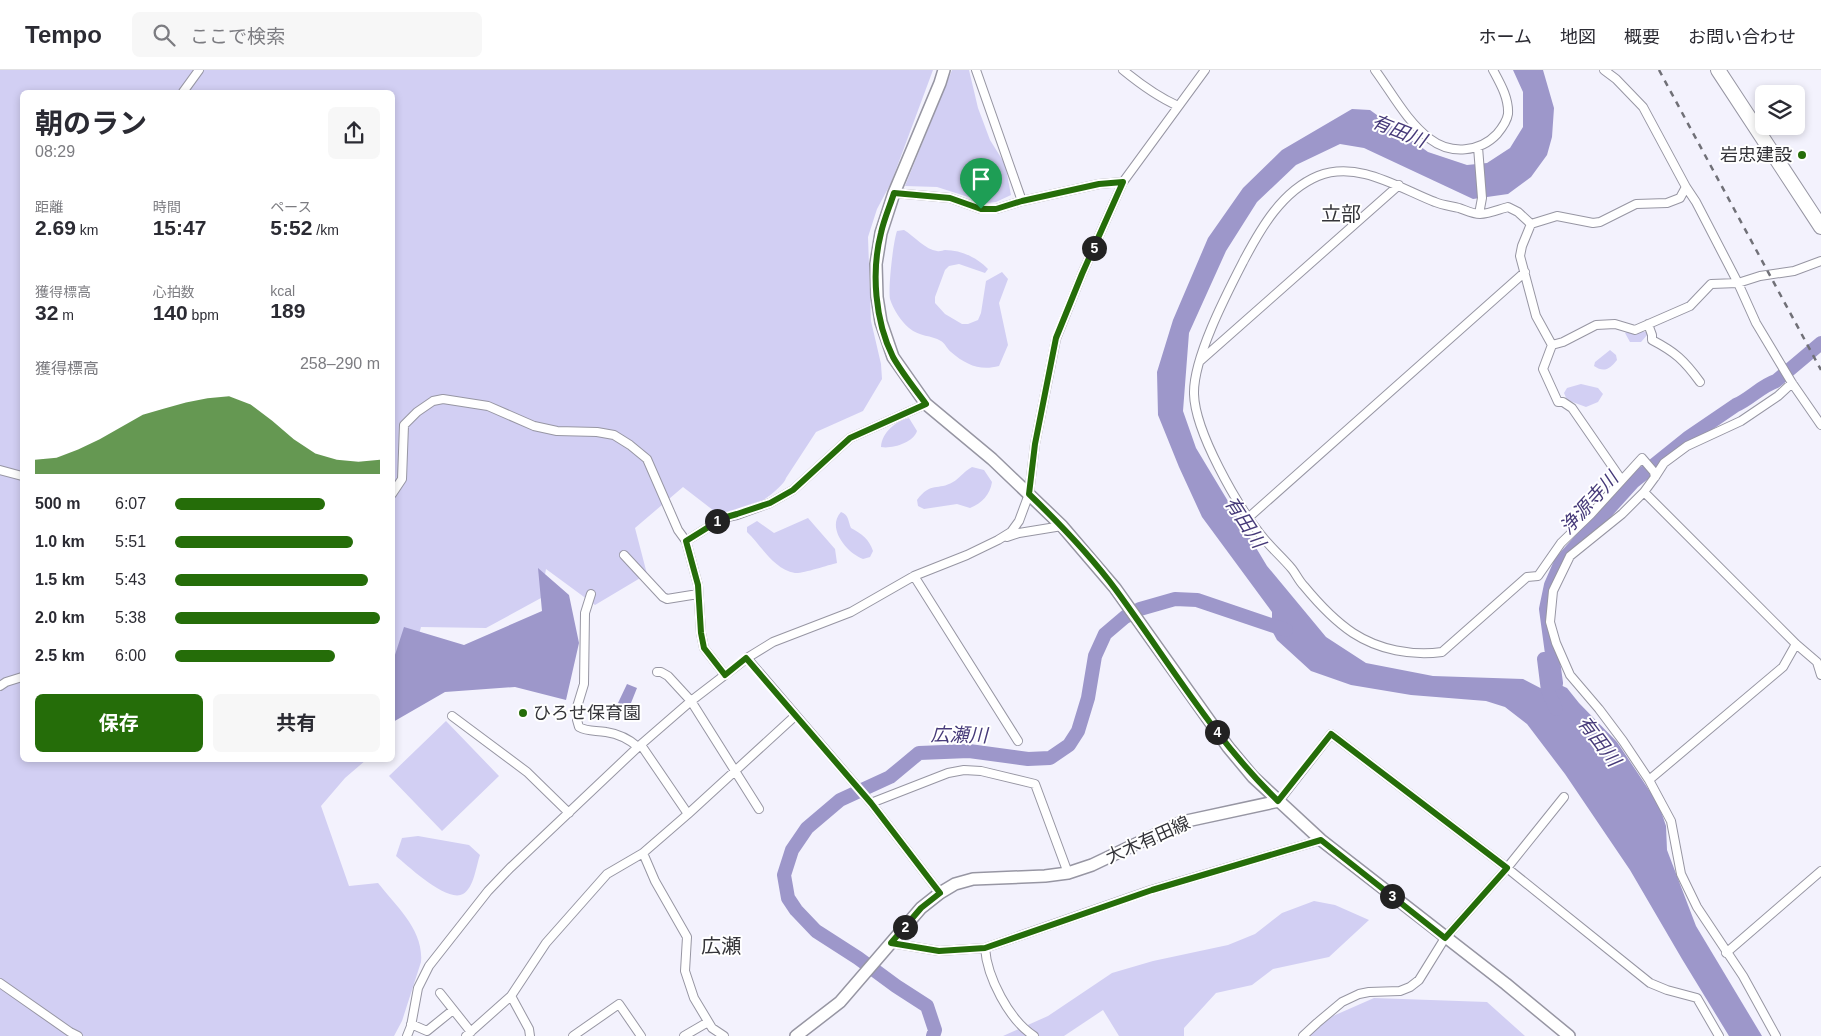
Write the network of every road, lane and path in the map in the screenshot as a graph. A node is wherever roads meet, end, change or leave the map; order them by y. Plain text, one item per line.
1 (198, 70) edge
2 (944, 70) edge
3 (976, 70) edge
4 (1123, 70) edge
5 (1205, 70) edge
6 (1375, 70) edge
7 (1494, 70) edge
8 (1605, 70) edge
9 (1718, 70) edge
10 (183, 90) edge
11 (1178, 106) junction
12 (1478, 148) junction
13 (1123, 182) junction
14 (1399, 185) junction
15 (1686, 187) junction
16 (894, 193) junction
17 (1022, 201) junction
18 (1479, 214) junction
19 (1531, 224) junction
20 (1821, 227) edge
21 (1821, 260) edge
22 (1524, 272) junction
23 (1738, 283) junction
24 (1648, 324) junction
25 (1552, 346) junction
26 (1199, 362) junction
27 (1700, 382) dead end
28 (1792, 383) junction
29 (926, 404) junction
30 (1821, 425) edge
31 (0, 470) edge
32 (1655, 474) junction
33 (20, 475) edge
34 (1621, 479) junction
35 (395, 490) edge
36 (1644, 492) junction
37 (1029, 494) junction
38 (1248, 518) junction
39 (1062, 526) junction
40 (998, 540) junction
41 (686, 541) junction
42 (624, 555) dead end
43 (914, 576) junction
44 (591, 594) dead end
45 (698, 594) junction
46 (1796, 644) junction
47 (746, 658) junction
48 (1819, 660) edge
49 (657, 672) dead end
50 (1821, 674) edge
51 (725, 675) junction
52 (20, 678) edge
53 (0, 686) edge
54 (691, 701) junction
55 (452, 716) dead end
56 (795, 716) junction
57 (1018, 741) dead end
58 (640, 746) junction
59 (734, 772) junction
60 (1649, 780) junction
61 (1564, 797) dead end
62 (1278, 801) junction
63 (871, 803) junction
64 (758, 809) dead end
65 (569, 813) junction
66 (688, 814) junction
67 (1321, 840) junction
68 (643, 852) junction
69 (1507, 868) junction
70 (1068, 872) junction
71 (1820, 875) edge
72 (940, 893) junction
73 (1445, 938) junction
74 (891, 943) junction
75 (985, 948) junction
76 (1726, 953) junction
77 (0, 983) edge
78 (440, 993) dead end
79 (511, 996) junction
80 (453, 1010) junction
81 (708, 1022) junction
82 (411, 1024) junction
83 (468, 1034) edge
84 (78, 1036) edge
85 (407, 1036) edge
86 (530, 1036) edge
87 (573, 1036) edge
88 (642, 1036) edge
89 (684, 1036) edge
90 (724, 1036) edge
91 (796, 1036) edge
92 (1034, 1036) edge
93 (1304, 1036) edge
94 (1569, 1036) edge
95 (1719, 1036) edge
96 (1776, 1036) edge

1 - 10 street
2 - 16 main road
3 - 17 street
4 - 11 street
5 - 11 street
6 - 12 street
7 - 12 street
8 - 15 street
9 - 20 highway
11 - 13 street
12 - 18 street
13 - 17 street
13 - 37 street
14 - 18 street
14 - 26 street
14 - 26 street
15 - 19 street
15 - 23 street
16 - 17 street
16 - 29 main road
18 - 19 street
19 - 22 street
21 - 23 street
22 - 25 street
22 - 38 street
23 - 24 street
23 - 28 street
24 - 25 street
24 - 27 street
25 - 34 street
26 - 38 street
28 - 30 street
28 - 32 street
29 - 37 main road
29 - 41 street
31 - 33 street
32 - 34 street
32 - 36 street
34 - 38 street
35 - 41 street
36 - 46 street
36 - 60 street
37 - 39 main road
37 - 40 street
39 - 40 street
39 - 62 main road
40 - 43 street
41 - 45 street
42 - 45 street
43 - 47 street
43 - 57 street
44 - 58 street
45 - 51 street
46 - 48 street
46 - 60 street
47 - 51 street
47 - 56 street
48 - 50 street
49 - 54 street
51 - 54 street
52 - 53 street
54 - 58 street
54 - 59 street
55 - 65 street
56 - 59 street
56 - 63 street
58 - 65 street
58 - 66 street
59 - 64 street
59 - 66 street
60 - 76 street
61 - 69 street
62 - 67 main road
62 - 69 street
62 - 70 main road, 大木有田線
63 - 70 street
63 - 72 street
65 - 82 street
66 - 68 street
67 - 73 main road
67 - 75 street
68 - 79 street
68 - 81 street
69 - 73 street
69 - 95 street
70 - 72 main road, 大木有田線
71 - 76 street
72 - 74 main road, 大木有田線
73 - 93 street
73 - 94 main road
74 - 75 street
74 - 91 main road, 大木有田線
75 - 92 street
76 - 96 street
77 - 84 street
78 - 80 street
79 - 83 street
79 - 86 street
80 - 82 street
80 - 83 street
81 - 89 street
81 - 90 street
82 - 85 street
87 - 88 street

